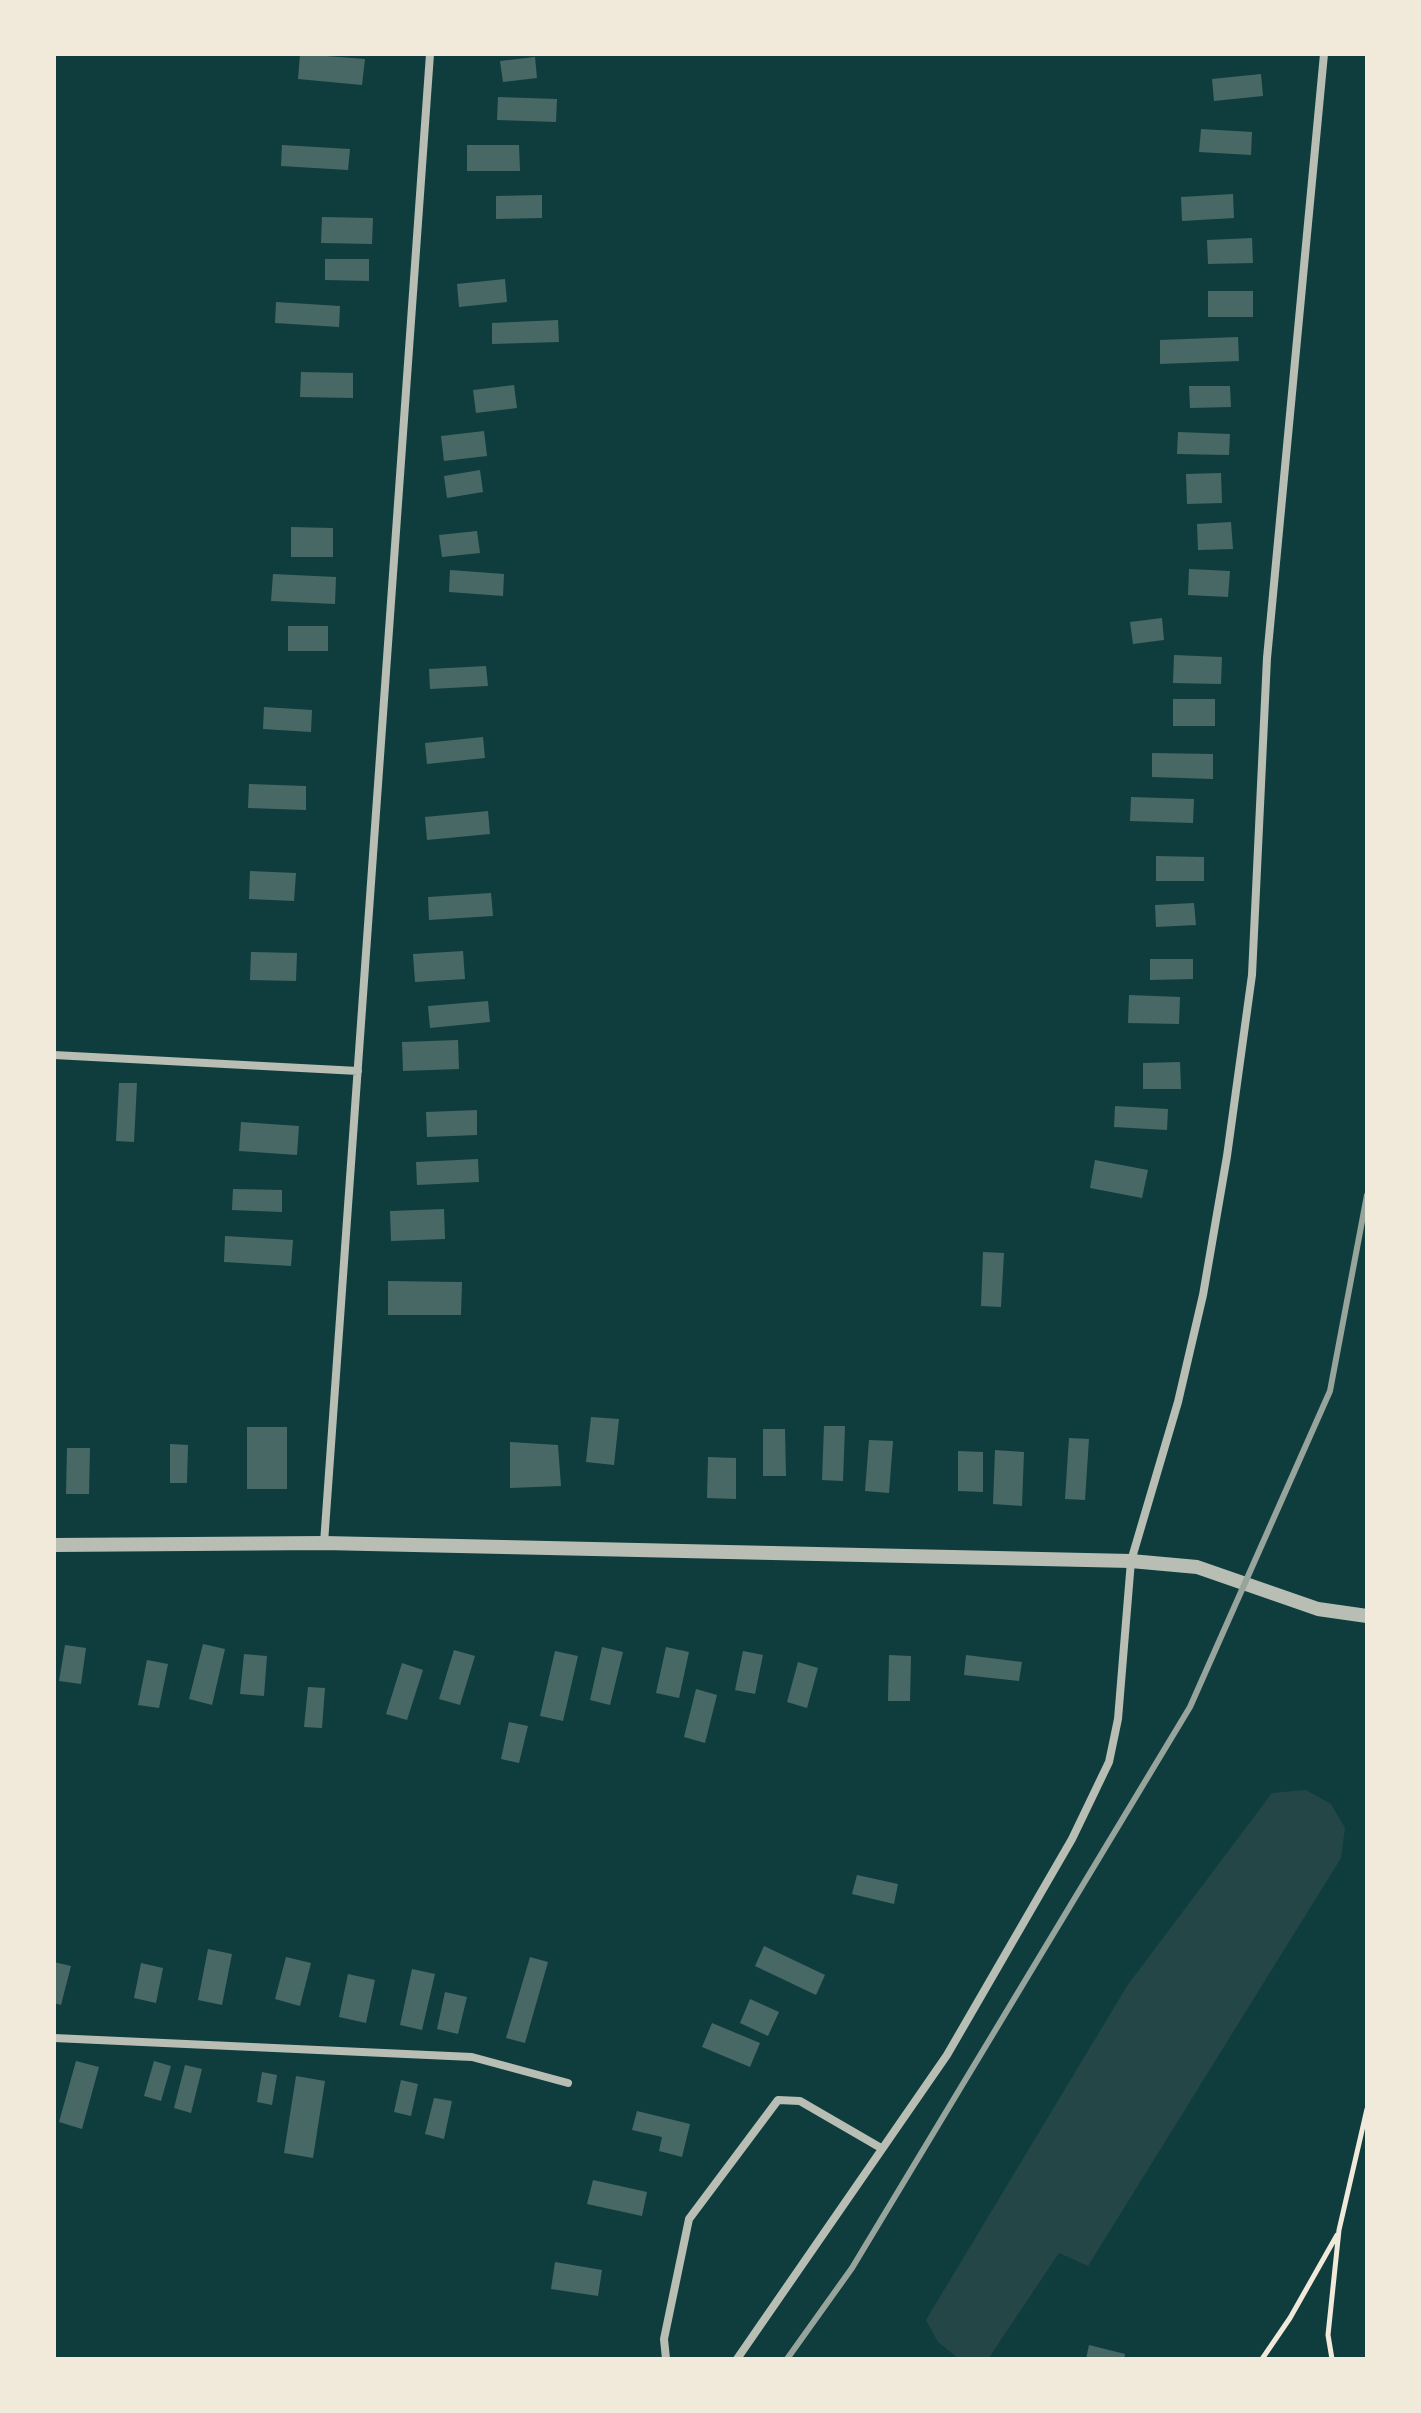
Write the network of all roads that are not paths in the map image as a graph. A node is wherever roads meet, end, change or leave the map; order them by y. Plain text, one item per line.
1 (430, 54) edge
2 (1324, 54) edge
3 (54, 1055) edge
4 (358, 1071) junction
5 (324, 1543) junction
6 (54, 1545) edge
7 (1131, 1561) junction
8 (1367, 1616) edge
9 (54, 2038) edge
10 (568, 2083) dead end
11 (881, 2148) junction
12 (666, 2359) edge
13 (737, 2359) edge

1 - 4 street
2 - 7 street
3 - 4 street
4 - 5 street
5 - 6 street
5 - 7 street
7 - 8 street
7 - 11 street
9 - 10 street
11 - 12 street
11 - 13 street

